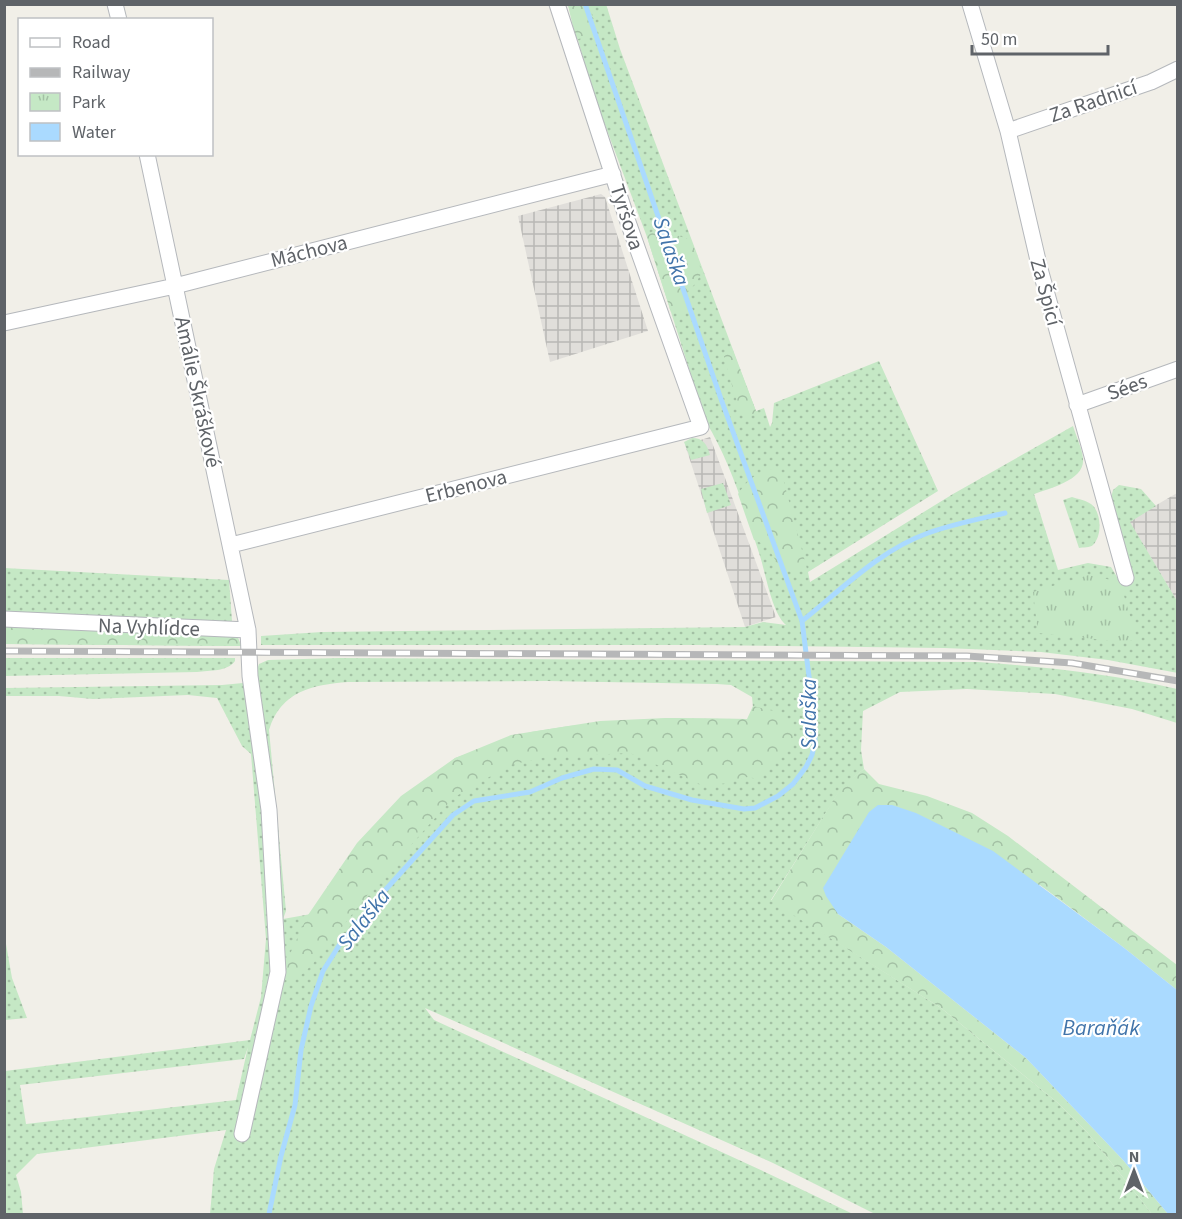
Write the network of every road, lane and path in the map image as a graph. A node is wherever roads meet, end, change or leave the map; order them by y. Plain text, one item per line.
1 (557, 4) edge
2 (970, 4) edge
3 (1178, 69) edge
4 (1008, 131) junction
5 (147, 156) edge
6 (613, 174) junction
7 (175, 286) junction
8 (4, 323) edge
9 (1178, 369) edge
10 (1077, 405) junction
11 (701, 428) joint
12 (231, 545) junction
13 (1126, 578) dead end
14 (4, 619) edge
15 (248, 630) junction
16 (242, 1134) dead end

1 - 6 street, Tyršova
2 - 4 street, Za Špicí
3 - 4 street, Za Radnicí
4 - 10 street, Za Špicí
5 - 7 street, Amálie Škráškové
6 - 7 street, Máchova
6 - 11 street, Tyršova
7 - 8 street, Máchova
7 - 12 street, Amálie Škráškové
9 - 10 street, Sées
10 - 13 street, Za Špicí
11 - 12 street, Erbenova
12 - 15 street, Amálie Škráškové
14 - 15 street, Na Vyhlídce
15 - 16 street

